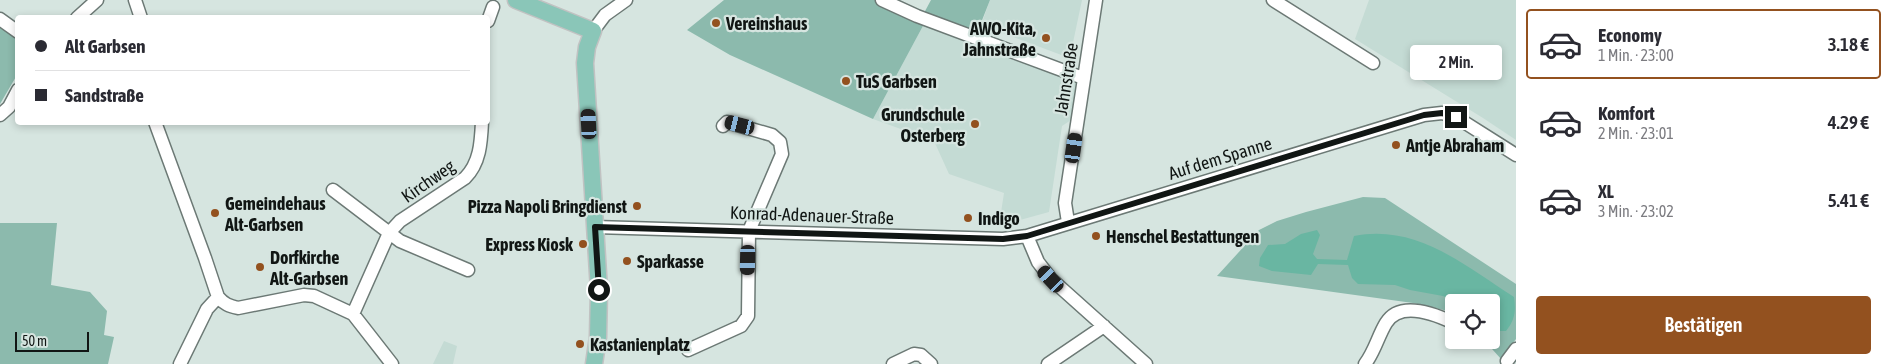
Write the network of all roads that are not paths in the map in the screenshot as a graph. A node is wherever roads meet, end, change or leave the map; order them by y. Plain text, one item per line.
1 (97, 0) edge
2 (136, 0) edge
3 (516, 0) edge
4 (626, 0) edge
5 (1096, 0) edge
6 (1273, 0) edge
7 (885, 1) edge
8 (493, 6) dead end
9 (80, 15) edge
10 (140, 15) edge
11 (490, 15) edge
12 (0, 19) edge
13 (15, 30) edge
14 (593, 31) junction
15 (1373, 63) dead end
16 (1083, 78) junction
17 (15, 96) edge
18 (0, 115) edge
19 (156, 125) edge
20 (482, 125) edge
21 (723, 126) dead end
22 (1516, 155) edge
23 (333, 190) dead end
24 (1068, 222) junction
25 (595, 227) junction
26 (749, 231) junction
27 (389, 233) junction
28 (1027, 236) junction
29 (468, 270) dead end
30 (218, 297) junction
31 (353, 314) junction
32 (1445, 319) edge
33 (1104, 326) junction
34 (1516, 349) edge
35 (688, 350) dead end
36 (1507, 360) dead end
37 (180, 364) edge
38 (392, 364) edge
39 (594, 364) edge
40 (893, 364) edge
41 (930, 364) edge
42 (1048, 364) edge
43 (1146, 364) edge
44 (1365, 364) edge

1 - 9 street
2 - 10 street
3 - 14 main road
4 - 14 street
5 - 16 street, Jahnstraße
6 - 15 street
7 - 16 street
8 - 11 street
12 - 13 street
14 - 25 main road
16 - 24 street, Jahnstraße
17 - 18 street
19 - 30 street
20 - 27 street, Kirchweg
21 - 26 street
22 - 24 street, Auf dem Spanne
23 - 27 street
24 - 28 street, Auf dem Spanne
25 - 26 street, Konrad-Adenauer-Straße
25 - 39 main road
26 - 28 street, Konrad-Adenauer-Straße
26 - 35 street
27 - 29 street
27 - 31 street, Kirchweg
28 - 33 street
30 - 31 street
30 - 37 street
31 - 38 street
32 - 44 street
33 - 42 street
33 - 43 street
34 - 36 street
40 - 41 street

